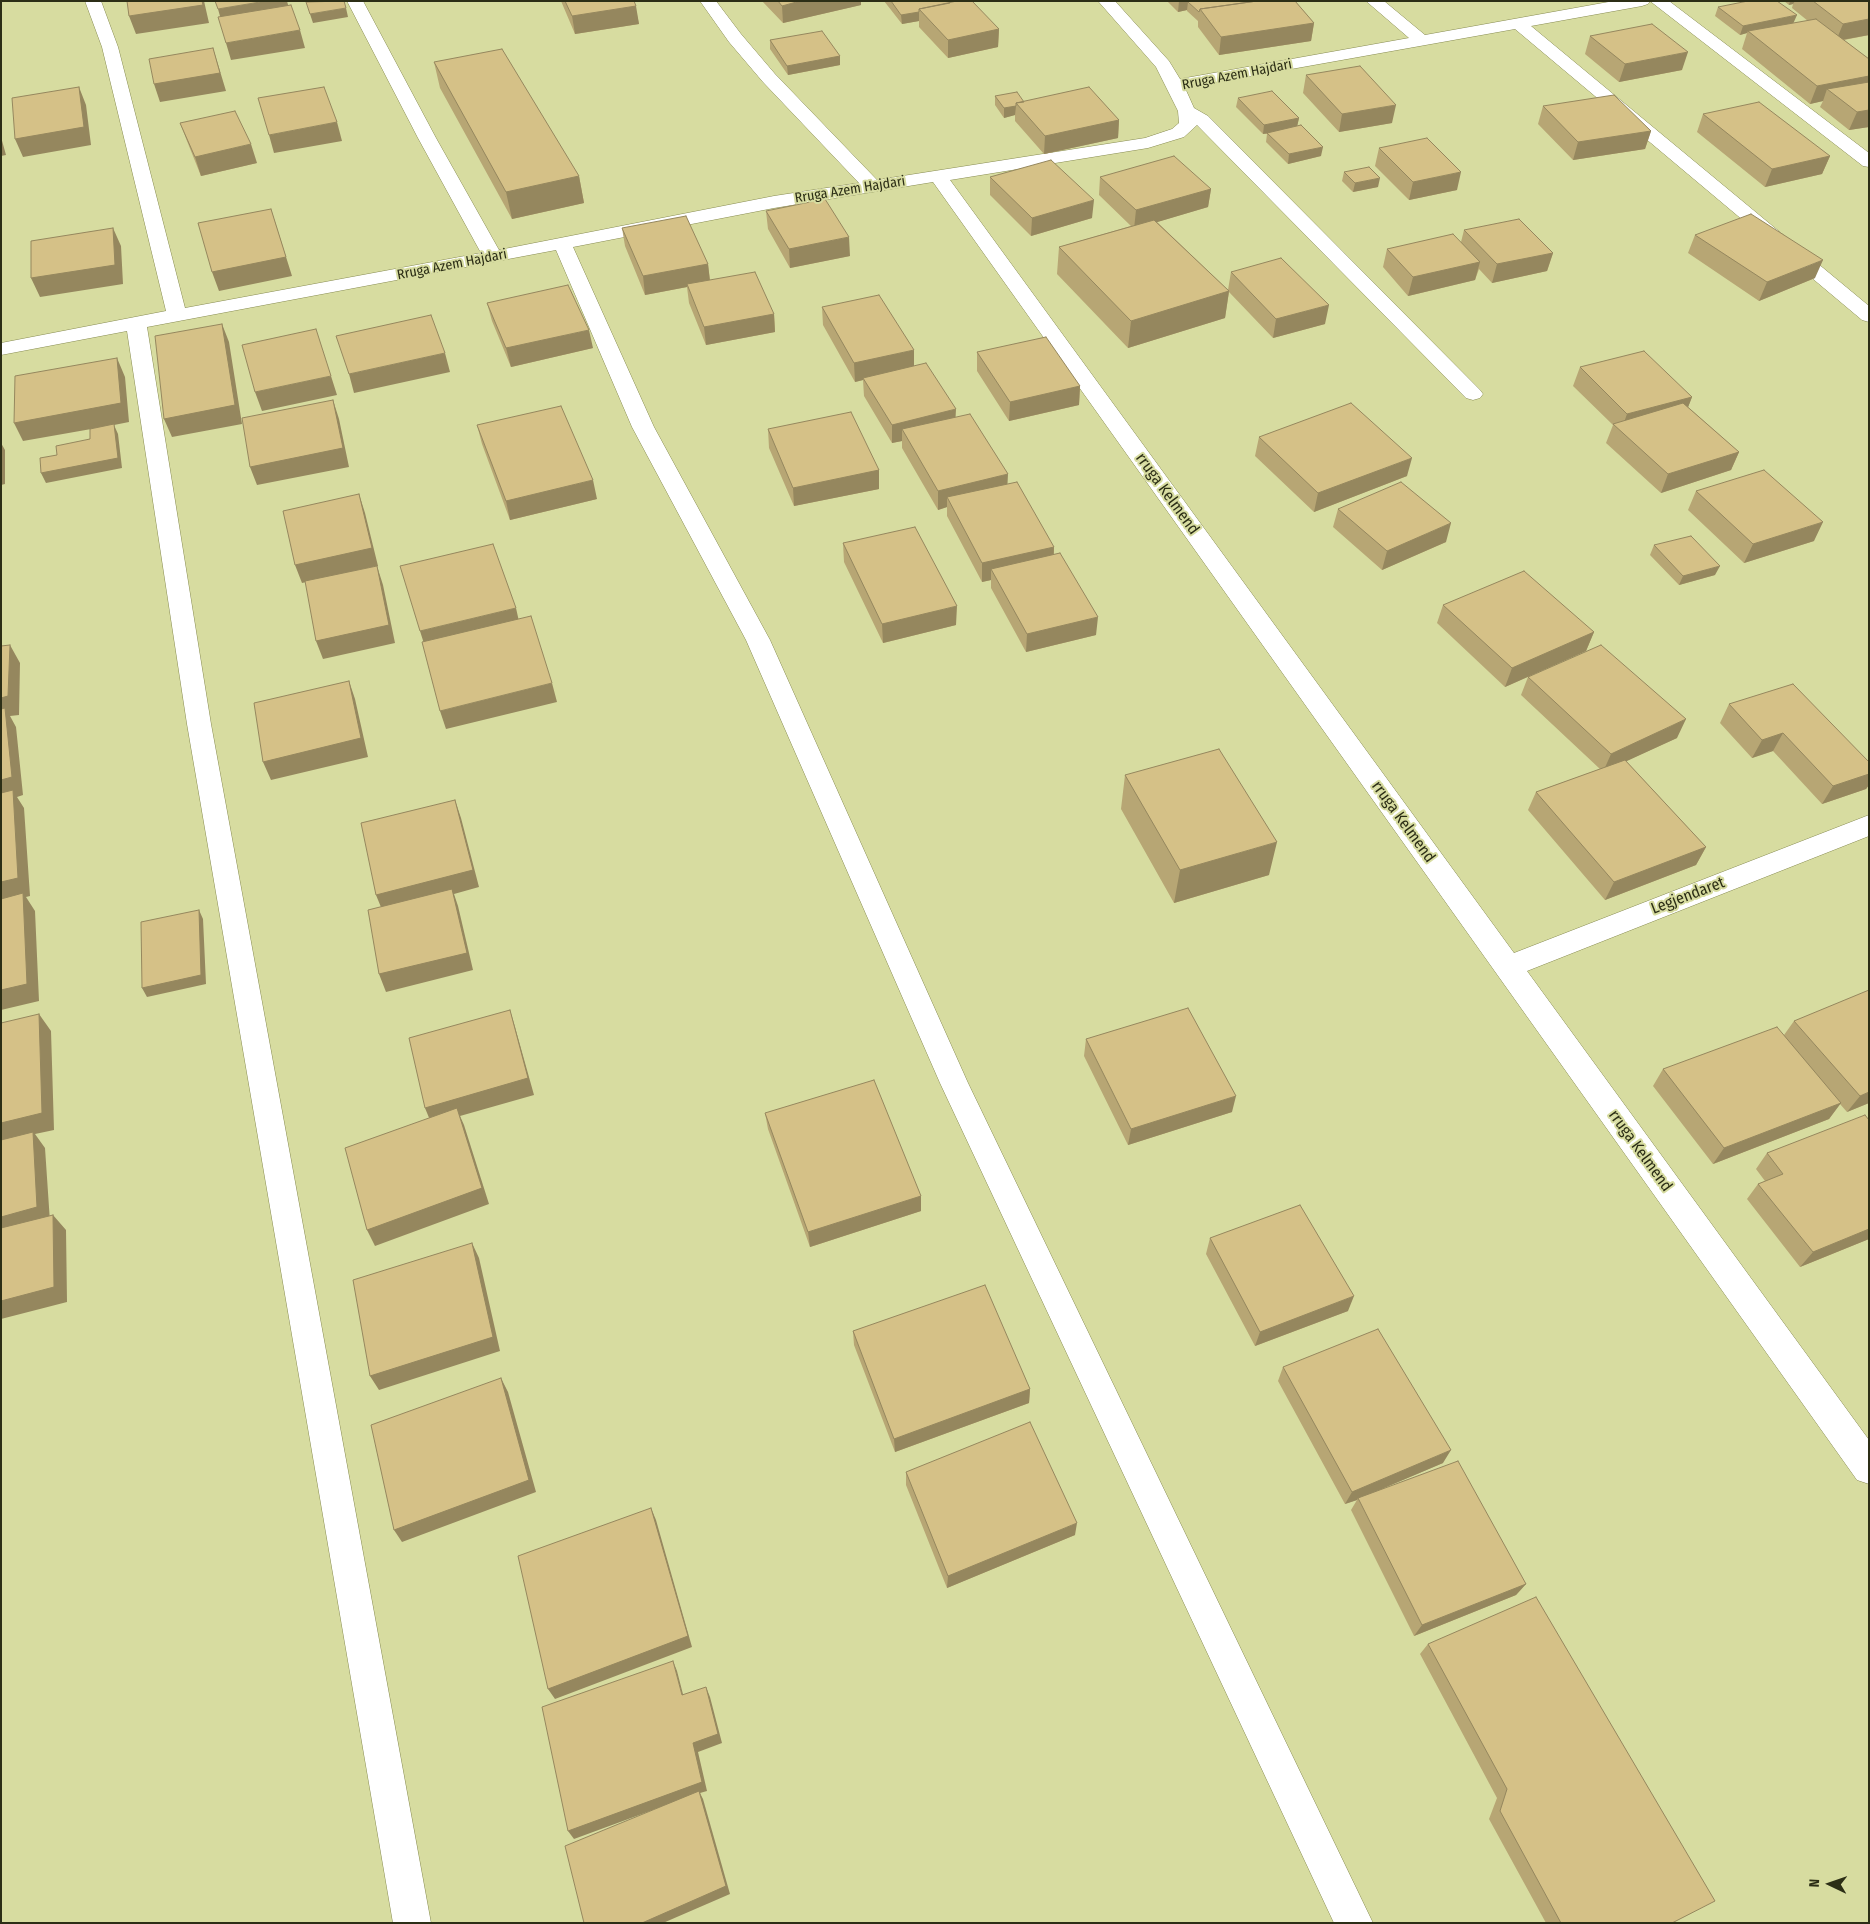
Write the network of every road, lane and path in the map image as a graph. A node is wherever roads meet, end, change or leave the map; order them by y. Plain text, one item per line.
1 (93, 1) edge
2 (355, 1) edge
3 (708, 1) edge
4 (1106, 1) edge
5 (1374, 1) edge
6 (1642, 1) edge
7 (1658, 1) edge
8 (1519, 24) junction
9 (1421, 40) junction
10 (1176, 85) junction
11 (1187, 111) junction
12 (1869, 162) edge
13 (938, 176) junction
14 (872, 186) junction
15 (562, 243) junction
16 (493, 257) junction
17 (177, 315) junction
18 (1869, 316) edge
19 (136, 322) junction
20 (1, 349) edge
21 (1473, 394) dead end
22 (1869, 825) edge
23 (1508, 967) junction
24 (1869, 1468) edge
25 (412, 1923) edge
26 (1354, 1923) edge

1 - 17 street
2 - 16 street
3 - 14 street
4 - 10 street
5 - 9 street
6 - 8 street, Rruga Azem Hajdari
7 - 12 street
8 - 9 street, Rruga Azem Hajdari
8 - 18 street
9 - 10 street, Rruga Azem Hajdari
10 - 11 street, Rruga Azem Hajdari
11 - 13 street, Rruga Azem Hajdari
11 - 21 street
13 - 14 street, Rruga Azem Hajdari
13 - 23 street, rruga Kelmend
14 - 15 street, Rruga Azem Hajdari
15 - 16 street, Rruga Azem Hajdari
15 - 26 street
16 - 17 street, Rruga Azem Hajdari
17 - 19 street, Rruga Azem Hajdari
19 - 20 street, Rruga Azem Hajdari
19 - 25 street
22 - 23 street, Legjendaret
23 - 24 street, rruga Kelmend

